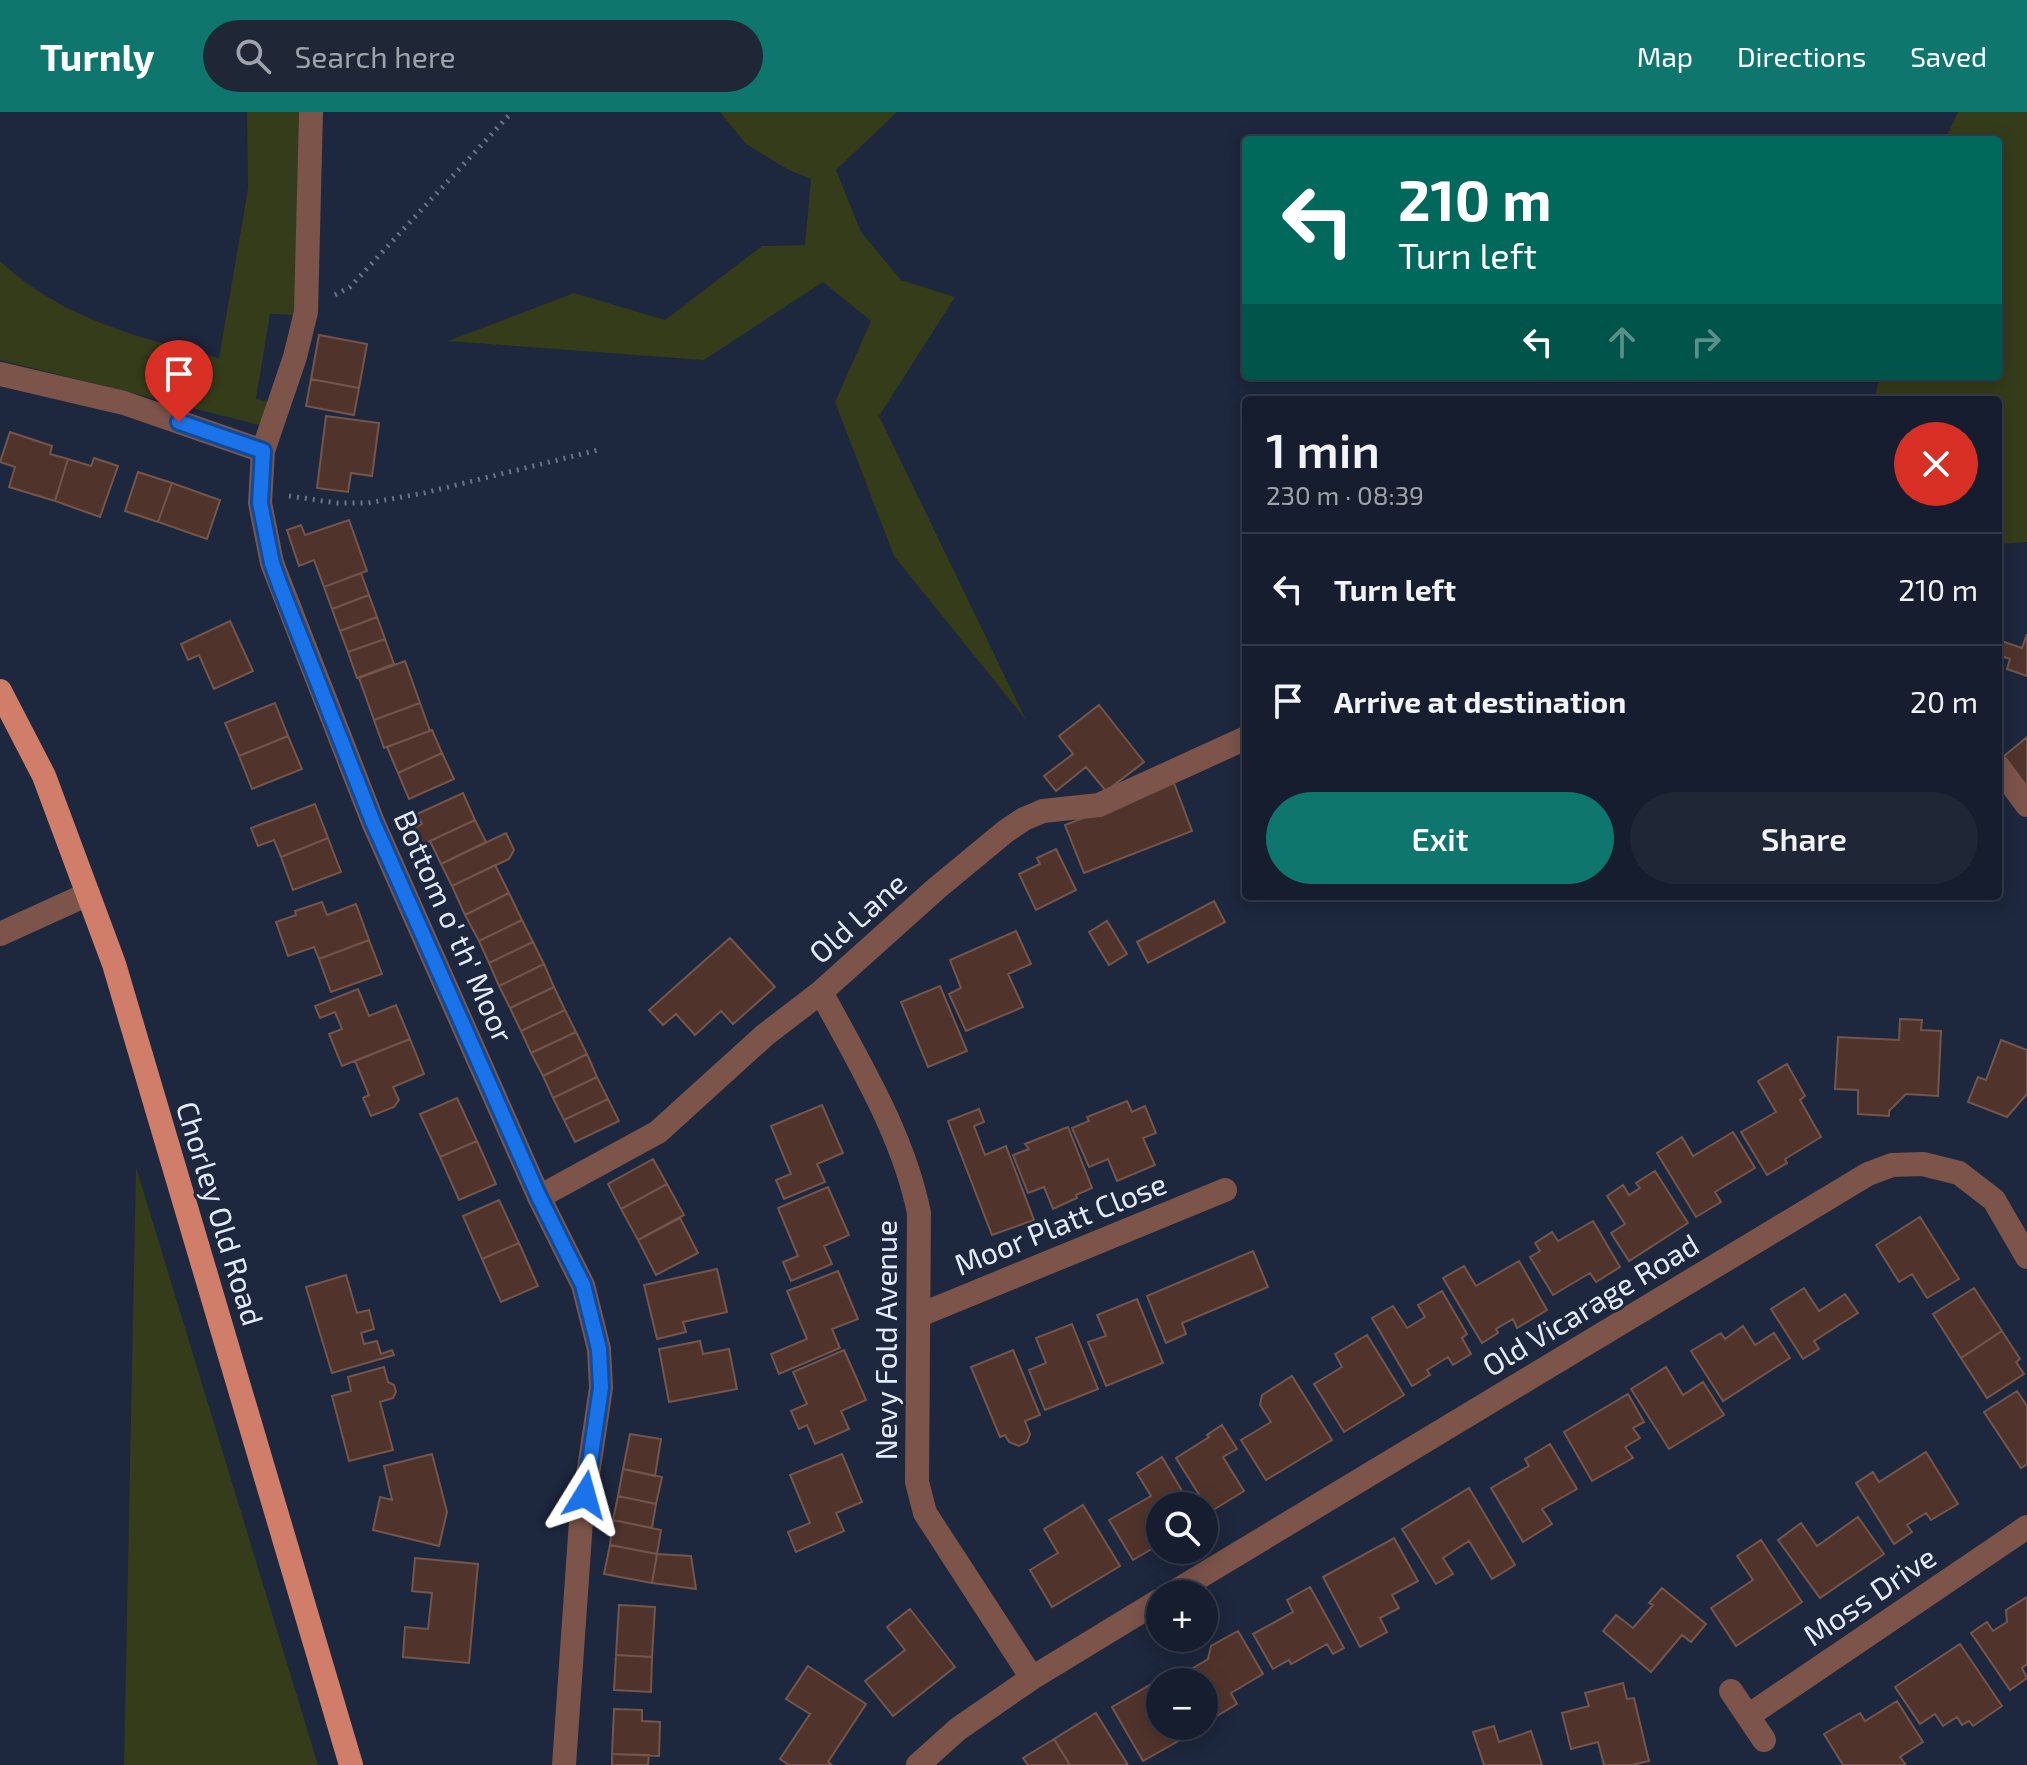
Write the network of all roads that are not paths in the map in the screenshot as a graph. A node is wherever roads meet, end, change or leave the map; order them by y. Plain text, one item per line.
1 (311, 112) edge
2 (0, 374) edge
3 (263, 451) junction
4 (0, 691) edge
5 (1242, 740) edge
6 (2002, 771) edge
7 (2027, 805) edge
8 (88, 894) junction
9 (0, 934) edge
10 (821, 992) junction
11 (1225, 1190) dead end
12 (539, 1197) junction
13 (2027, 1257) edge
14 (920, 1315) junction
15 (2027, 1527) edge
16 (1194, 1580) edge
17 (1146, 1609) edge
18 (1032, 1678) junction
19 (1731, 1691) dead end
20 (1748, 1716) junction
21 (1764, 1740) dead end
22 (351, 1765) edge
23 (564, 1765) edge
24 (918, 1765) edge

1 - 3 street, Bottom o' th' Moor
2 - 3 street
3 - 12 street, Bottom o' th' Moor
4 - 8 main road, Chorley Old Road
5 - 10 street, Old Lane
6 - 7 street
8 - 9 street
8 - 22 main road, Chorley Old Road
10 - 12 street, Old Lane
10 - 14 street, Nevy Fold Avenue
11 - 14 street, Moor Platt Close
12 - 23 street, Bottom o' th' Moor
13 - 16 street, Old Vicarage Road
14 - 18 street, Nevy Fold Avenue
15 - 20 street, Moss Drive
17 - 18 street
18 - 24 street
19 - 20 street
20 - 21 street

